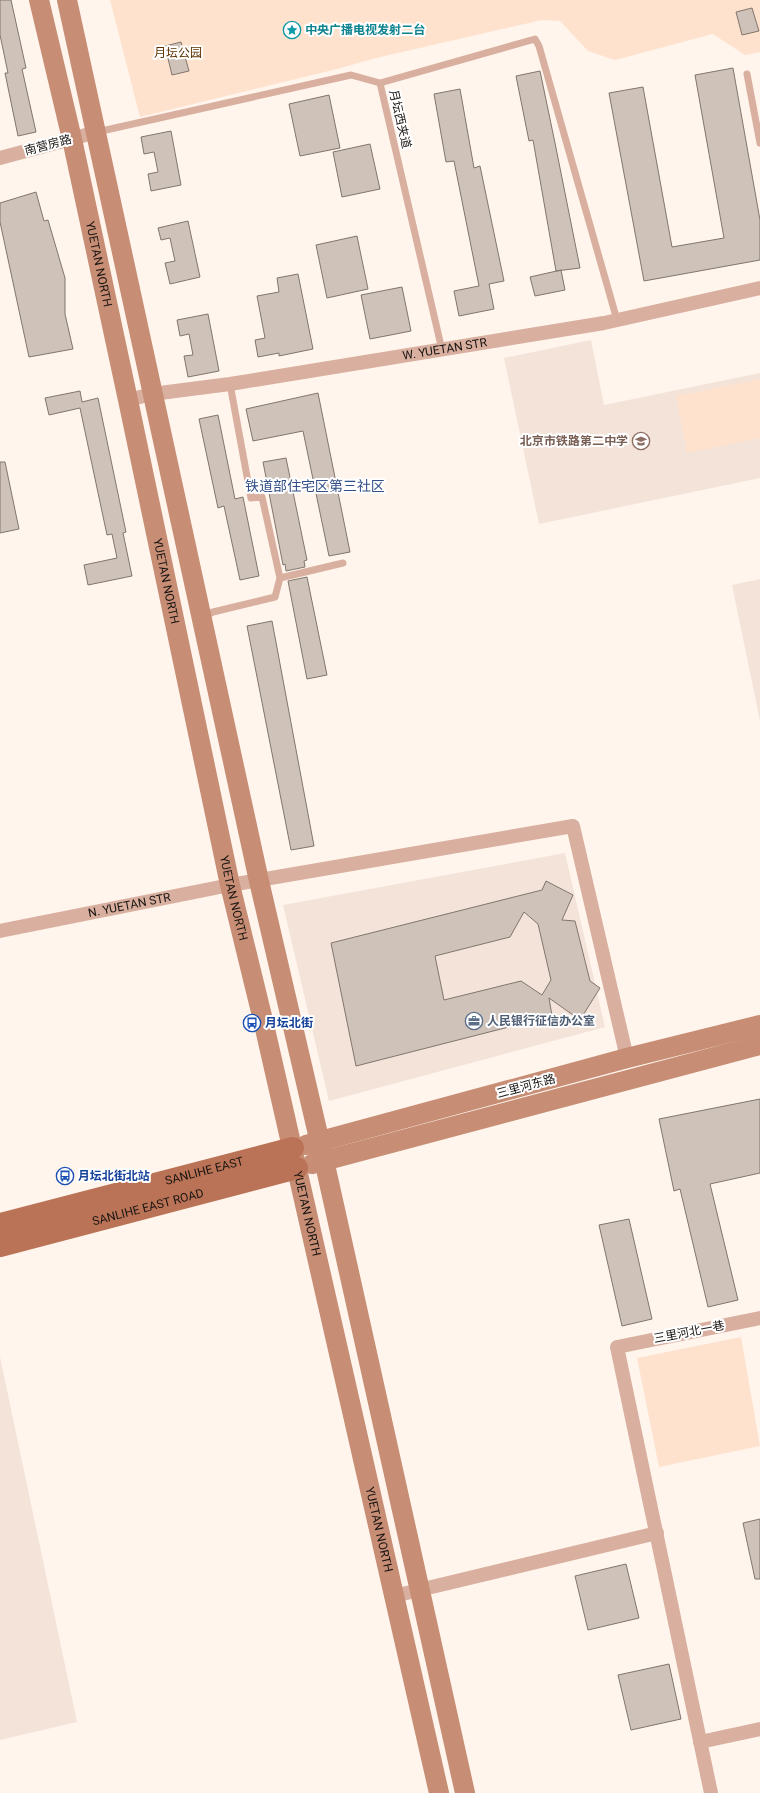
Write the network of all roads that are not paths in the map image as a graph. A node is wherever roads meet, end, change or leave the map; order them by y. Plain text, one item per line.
1 (39, 0) edge
2 (67, 0) edge
3 (747, 74) dead end
4 (380, 83) junction
5 (97, 132) junction
6 (72, 139) junction
7 (760, 143) edge
8 (0, 158) edge
9 (760, 288) edge
10 (617, 320) junction
11 (442, 350) junction
12 (230, 384) junction
13 (152, 394) junction
14 (128, 400) junction
15 (344, 563) dead end
16 (280, 578) junction
17 (201, 618) junction
18 (259, 881) junction
19 (230, 885) junction
20 (0, 931) edge
21 (760, 1025) edge
22 (760, 1045) edge
23 (627, 1058) junction
24 (321, 1151) junction
25 (295, 1158) junction
26 (0, 1224) edge
27 (0, 1246) edge
28 (760, 1318) edge
29 (657, 1533) junction
30 (420, 1590) junction
31 (394, 1596) junction
32 (760, 1729) edge
33 (700, 1742) junction
34 (439, 1793) edge
35 (465, 1793) edge
36 (711, 1793) edge

1 - 6 main road, YUETAN NORTH
2 - 5 main road, YUETAN NORTH
3 - 7 lane
4 - 5 lane, 月坛西夹道
4 - 10 lane
4 - 11 lane, 月坛西夹道
5 - 6 street, 南营房路
5 - 13 main road, YUETAN NORTH
6 - 8 street, 南营房路
6 - 14 main road, YUETAN NORTH
9 - 10 street, W. YUETAN STR
10 - 11 street, W. YUETAN STR
11 - 12 street, W. YUETAN STR
12 - 13 street, W. YUETAN STR
12 - 16 lane
13 - 14 street, W. YUETAN STR
13 - 17 main road, YUETAN NORTH
14 - 19 main road, YUETAN NORTH
15 - 16 lane
16 - 17 lane
17 - 18 main road, YUETAN NORTH
18 - 19 street, N. YUETAN STR
18 - 23 street, N. YUETAN STR
18 - 24 main road, YUETAN NORTH
19 - 20 street, N. YUETAN STR
19 - 25 main road, YUETAN NORTH
21 - 23 main road, 三里河东路
22 - 24 main road, 三里河东路
23 - 24 main road, 三里河东路
24 - 25 main road, 三里河东路
24 - 30 main road, YUETAN NORTH
25 - 26 main road, SANLIHE EAST
25 - 27 main road, SANLIHE EAST ROAD
25 - 31 main road, YUETAN NORTH
28 - 29 street, 三里河北一巷
29 - 30 street
29 - 33 street
30 - 31 street
30 - 35 main road, YUETAN NORTH
31 - 34 main road, YUETAN NORTH
32 - 33 street
33 - 36 street

